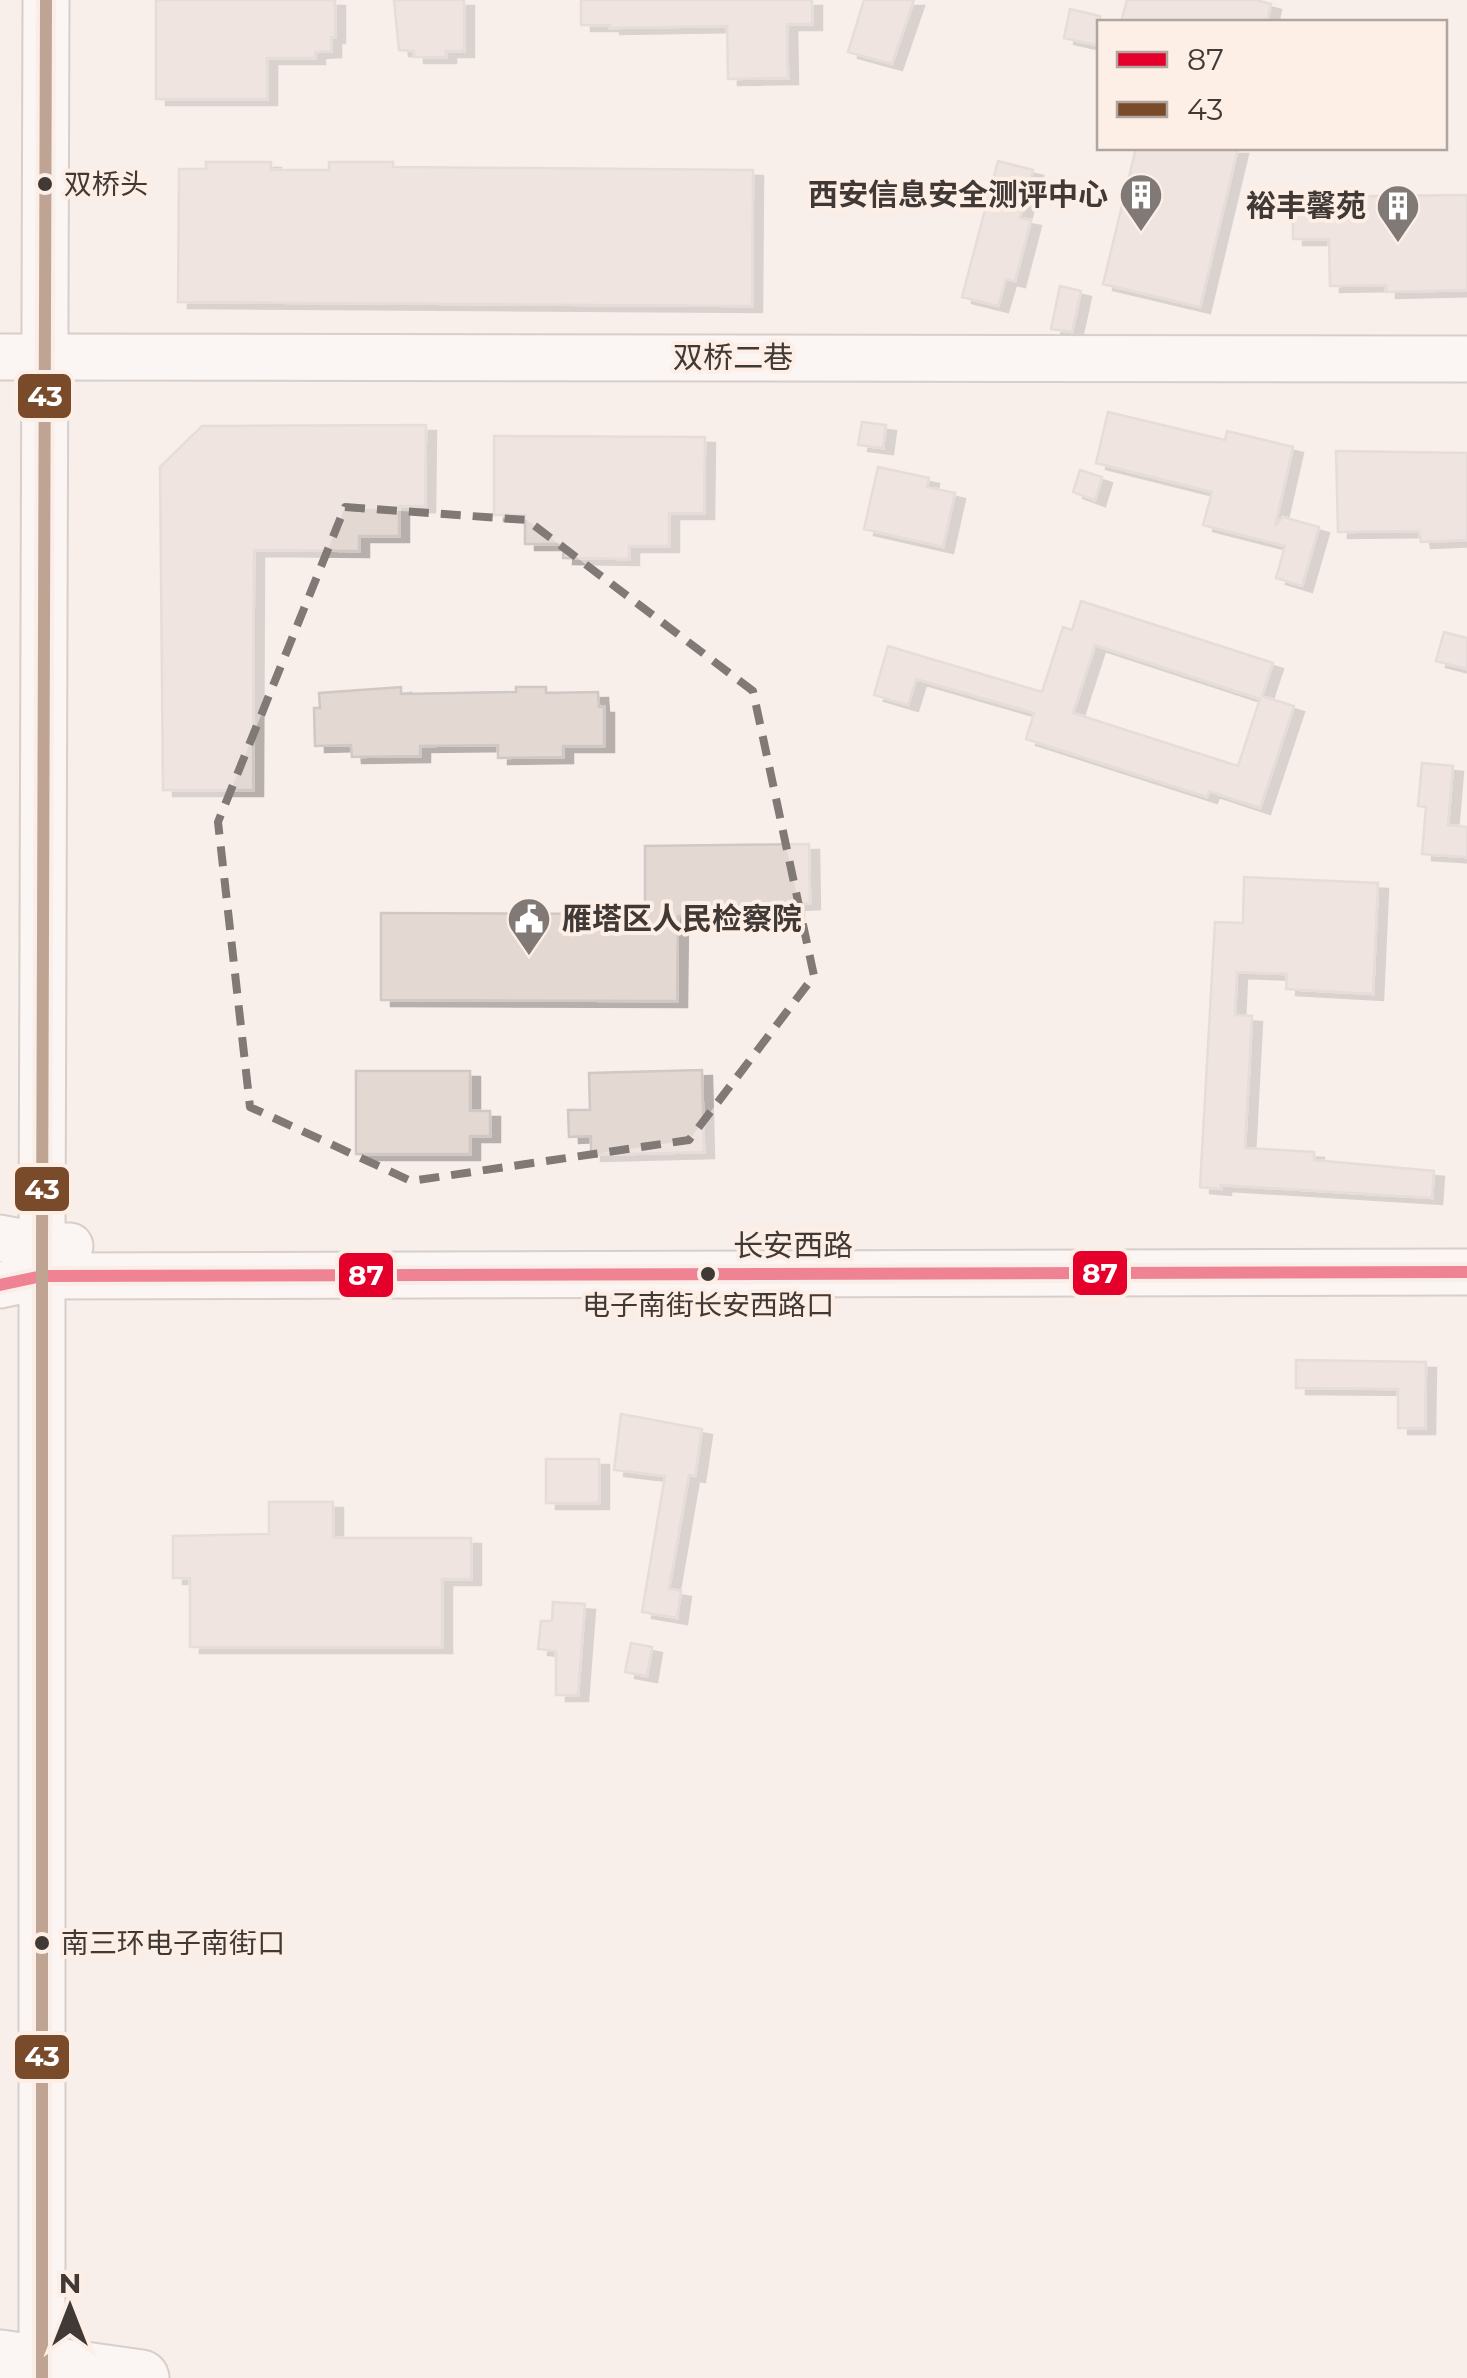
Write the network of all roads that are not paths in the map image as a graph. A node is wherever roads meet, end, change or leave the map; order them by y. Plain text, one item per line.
1 (46, 0) edge
2 (0, 357) edge
3 (45, 357) junction
4 (1467, 359) edge
5 (1467, 1246) edge
6 (21, 1261) edge
7 (1467, 1272) edge
8 (28, 2366) edge
9 (142, 2378) edge

1 - 3 main road
2 - 3 main road, 双桥二巷
3 - 4 main road, 双桥二巷
3 - 6 main road
5 - 6 main road, 长安西路
6 - 7 main road, 长安西路
6 - 8 main road
8 - 9 highway

